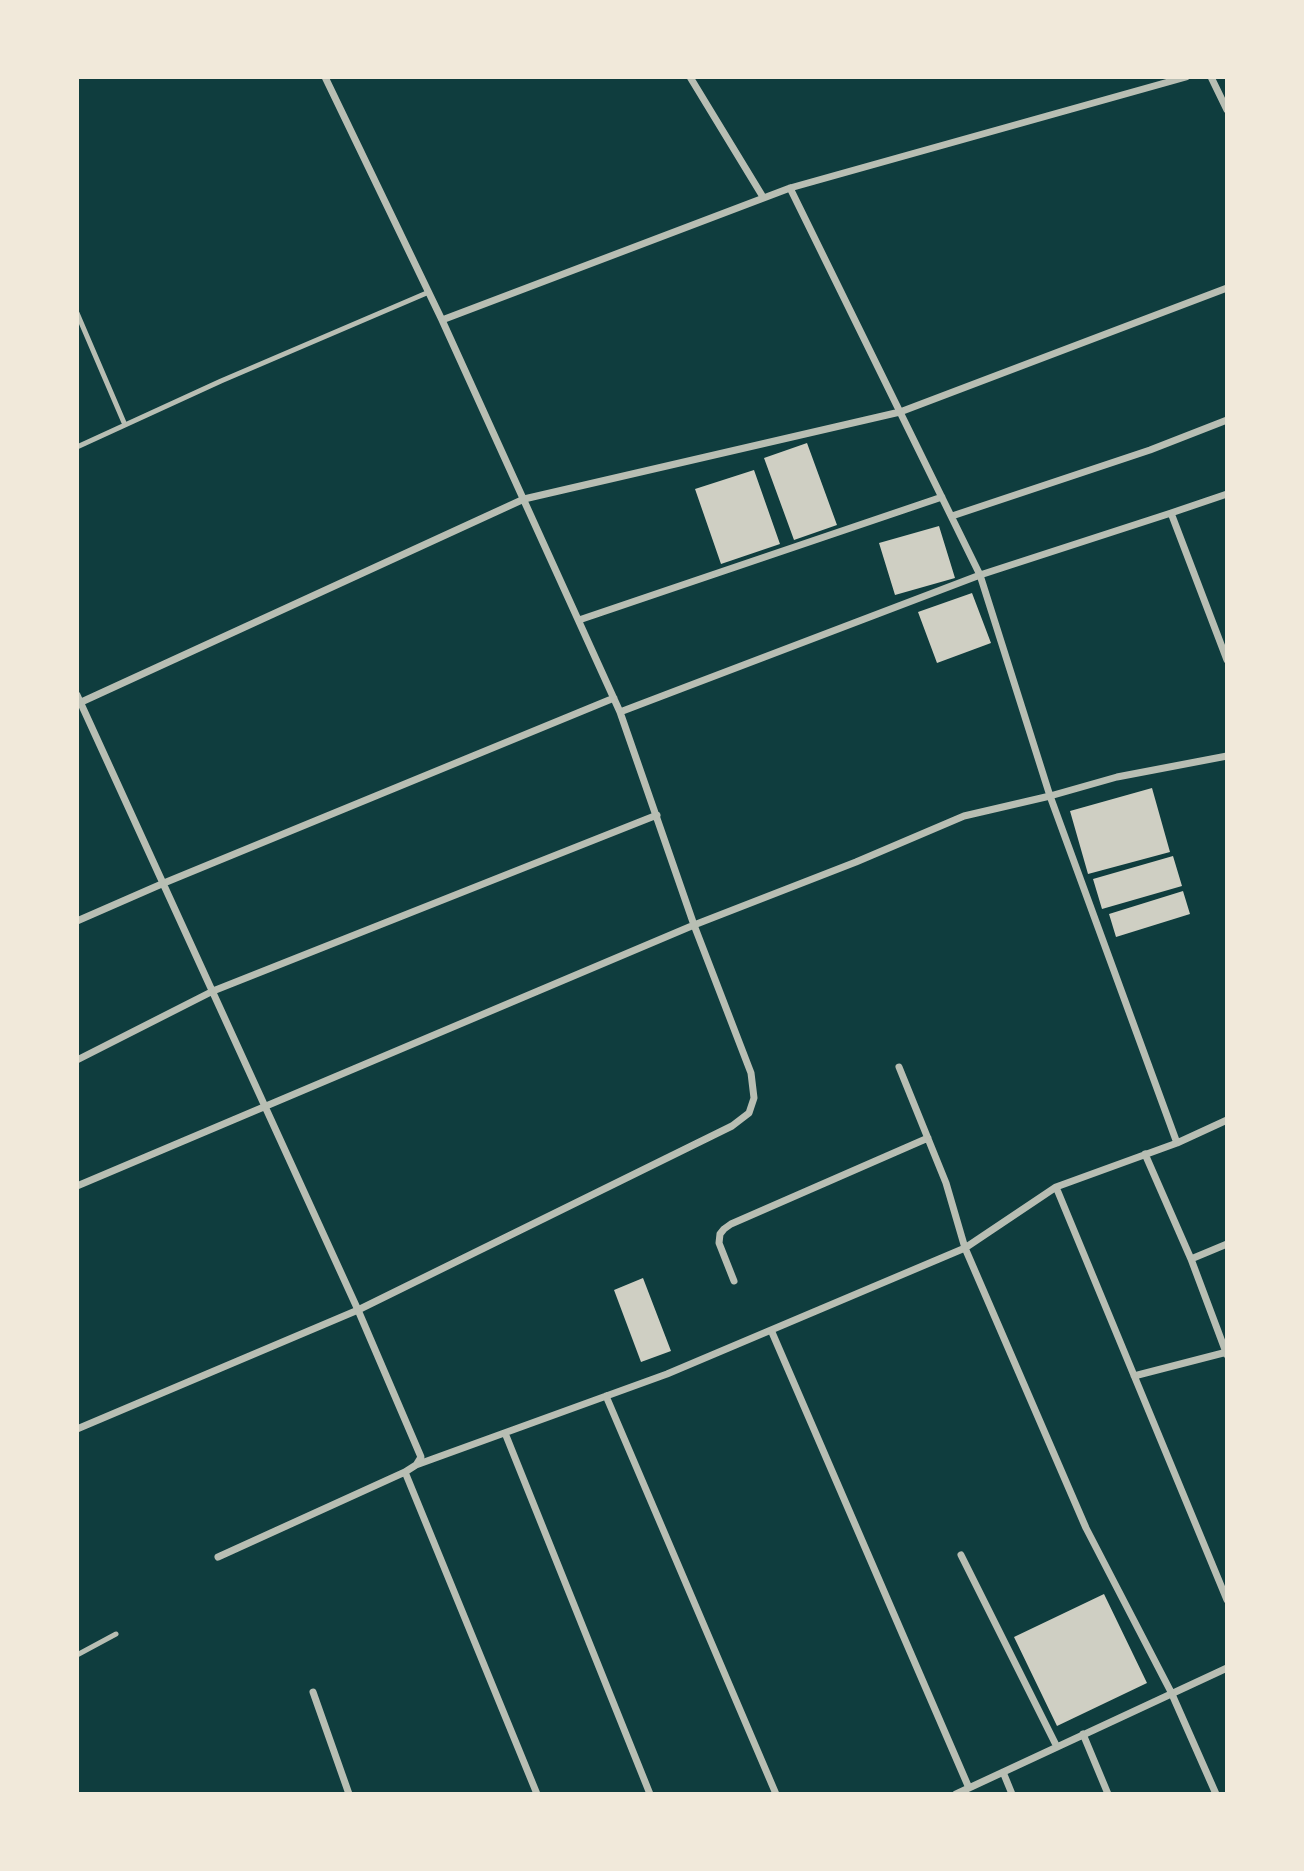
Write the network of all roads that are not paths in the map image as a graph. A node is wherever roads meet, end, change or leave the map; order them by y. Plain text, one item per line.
1 (325, 77) edge
2 (690, 77) edge
3 (1186, 77) edge
4 (1211, 77) edge
5 (1227, 110) edge
6 (790, 188) junction
7 (763, 197) junction
8 (1227, 288) edge
9 (429, 292) junction
10 (77, 313) edge
11 (442, 320) junction
12 (900, 412) junction
13 (1227, 420) edge
14 (125, 425) junction
15 (77, 447) edge
16 (1227, 494) edge
17 (942, 497) junction
18 (524, 499) junction
19 (1171, 513) junction
20 (952, 516) junction
21 (981, 575) junction
22 (579, 620) junction
23 (1227, 660) edge
24 (614, 698) junction
25 (78, 700) edge
26 (620, 712) junction
27 (1227, 756) edge
28 (1050, 796) junction
29 (657, 815) junction
30 (164, 883) junction
31 (77, 921) edge
32 (694, 925) junction
33 (213, 991) junction
34 (77, 1060) edge
35 (899, 1067) dead end
36 (265, 1106) junction
37 (1227, 1120) edge
38 (928, 1138) junction
39 (1177, 1143) junction
40 (1145, 1154) junction
41 (77, 1186) edge
42 (1056, 1187) junction
43 (1227, 1244) edge
44 (965, 1248) junction
45 (1191, 1259) junction
46 (734, 1282) dead end
47 (358, 1310) junction
48 (771, 1330) junction
49 (1227, 1353) edge
50 (1134, 1376) junction
51 (606, 1396) junction
52 (77, 1429) edge
53 (505, 1433) junction
54 (416, 1465) junction
55 (405, 1472) junction
56 (961, 1555) dead end
57 (218, 1558) dead end
58 (1227, 1600) edge
59 (116, 1633) dead end
60 (77, 1655) edge
61 (1227, 1668) edge
62 (313, 1692) dead end
63 (1171, 1692) junction
64 (1083, 1734) junction
65 (1056, 1747) junction
66 (1003, 1772) junction
67 (969, 1788) junction
68 (349, 1794) edge
69 (537, 1794) edge
70 (650, 1794) edge
71 (776, 1794) edge
72 (956, 1794) edge
73 (1012, 1794) edge
74 (1108, 1794) edge
75 (1216, 1794) edge

1 - 9 street
2 - 7 street
3 - 6 street
4 - 5 street
6 - 7 street
6 - 12 street
7 - 11 street
8 - 12 street
9 - 11 street
9 - 14 lane
10 - 14 lane
11 - 18 street
12 - 17 street
12 - 18 street
13 - 20 street
14 - 15 lane
16 - 19 street
17 - 20 street
17 - 22 street
18 - 22 street
18 - 25 street
19 - 21 street
19 - 23 street
20 - 21 street
21 - 26 street
21 - 28 street
22 - 24 street
24 - 26 street
24 - 30 street
25 - 30 street
26 - 29 street
27 - 28 street
28 - 32 street
28 - 39 street
29 - 32 street
29 - 33 street
30 - 31 street
30 - 33 street
32 - 36 street
32 - 47 street
33 - 34 street
33 - 36 street
35 - 38 street
36 - 41 street
36 - 47 street
37 - 39 street
38 - 44 street
38 - 46 street
39 - 40 street
40 - 42 street
40 - 45 street
42 - 44 street
42 - 50 street
43 - 45 street
44 - 48 street
44 - 63 street
45 - 49 street
47 - 52 street
47 - 54 street
48 - 51 street
48 - 67 street
49 - 50 street
50 - 58 street
51 - 53 street
51 - 71 street
53 - 54 street
53 - 70 street
54 - 55 street
55 - 57 street
55 - 69 street
56 - 65 street
59 - 60 lane
61 - 63 street
62 - 68 street
63 - 64 street
63 - 75 street
64 - 65 street
64 - 74 street
65 - 66 street
66 - 67 street
66 - 73 street
67 - 72 street

